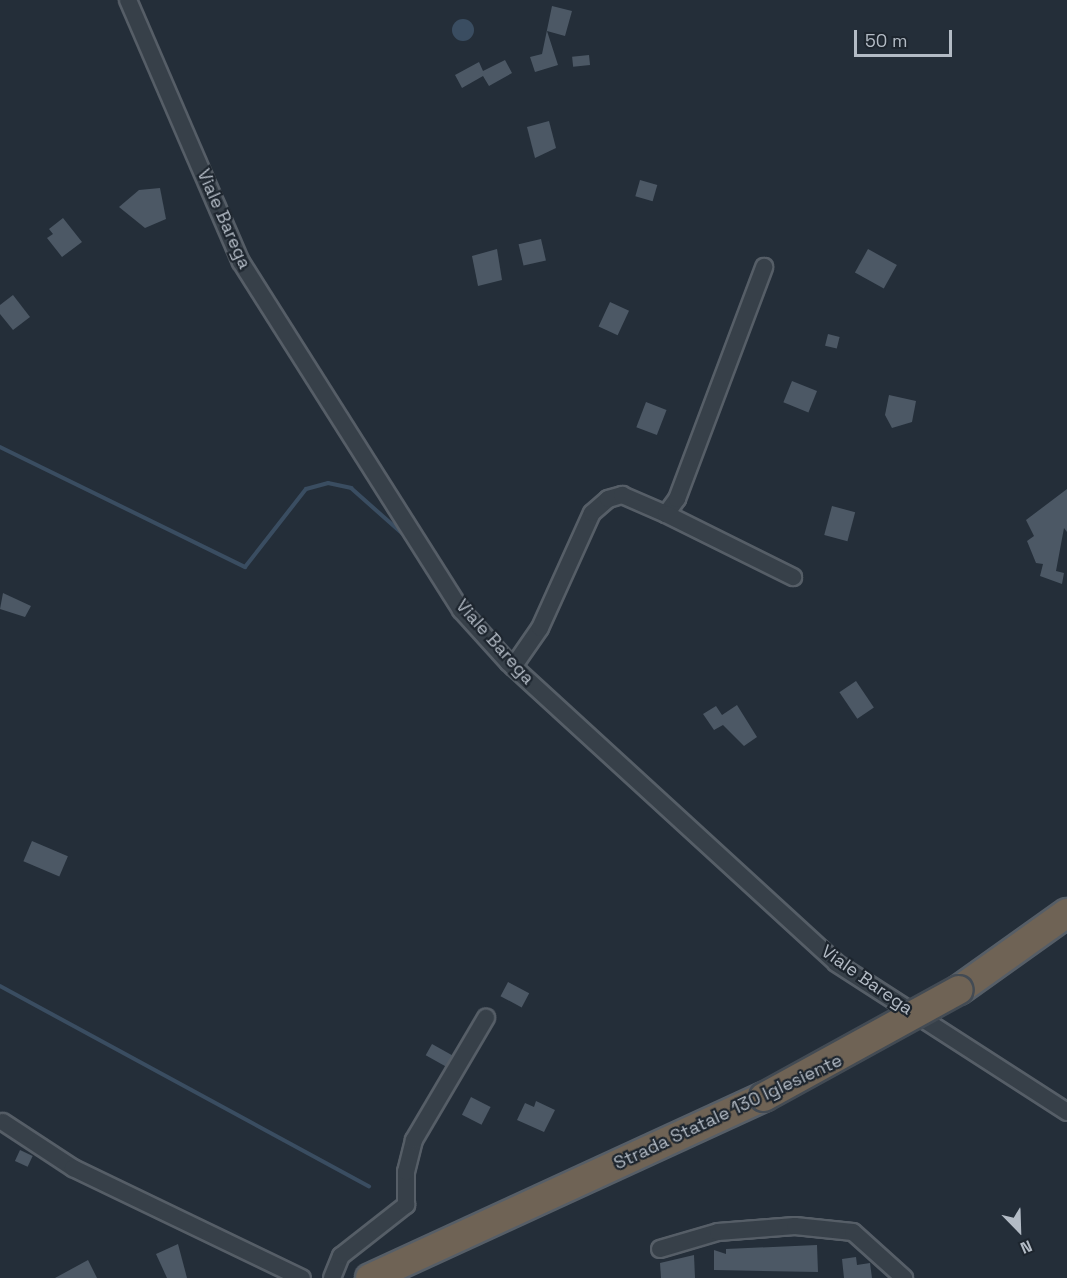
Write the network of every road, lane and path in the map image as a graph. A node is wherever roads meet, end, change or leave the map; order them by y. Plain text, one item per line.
1 (128, 0) edge
2 (764, 267) dead end
3 (666, 514) junction
4 (793, 577) dead end
5 (513, 667) junction
6 (1067, 913) edge
7 (486, 1018) dead end
8 (1067, 1112) edge
9 (3, 1122) dead end
10 (660, 1249) dead end
11 (302, 1278) edge
12 (332, 1278) edge
13 (370, 1278) edge
14 (904, 1278) edge

1 - 5 street, Viale Barega
2 - 3 street
3 - 4 street
3 - 5 street
5 - 8 street, Viale Barega
6 - 13 highway, Strada Statale 130 Iglesiente, bridge
7 - 12 street
9 - 11 street
10 - 14 street

